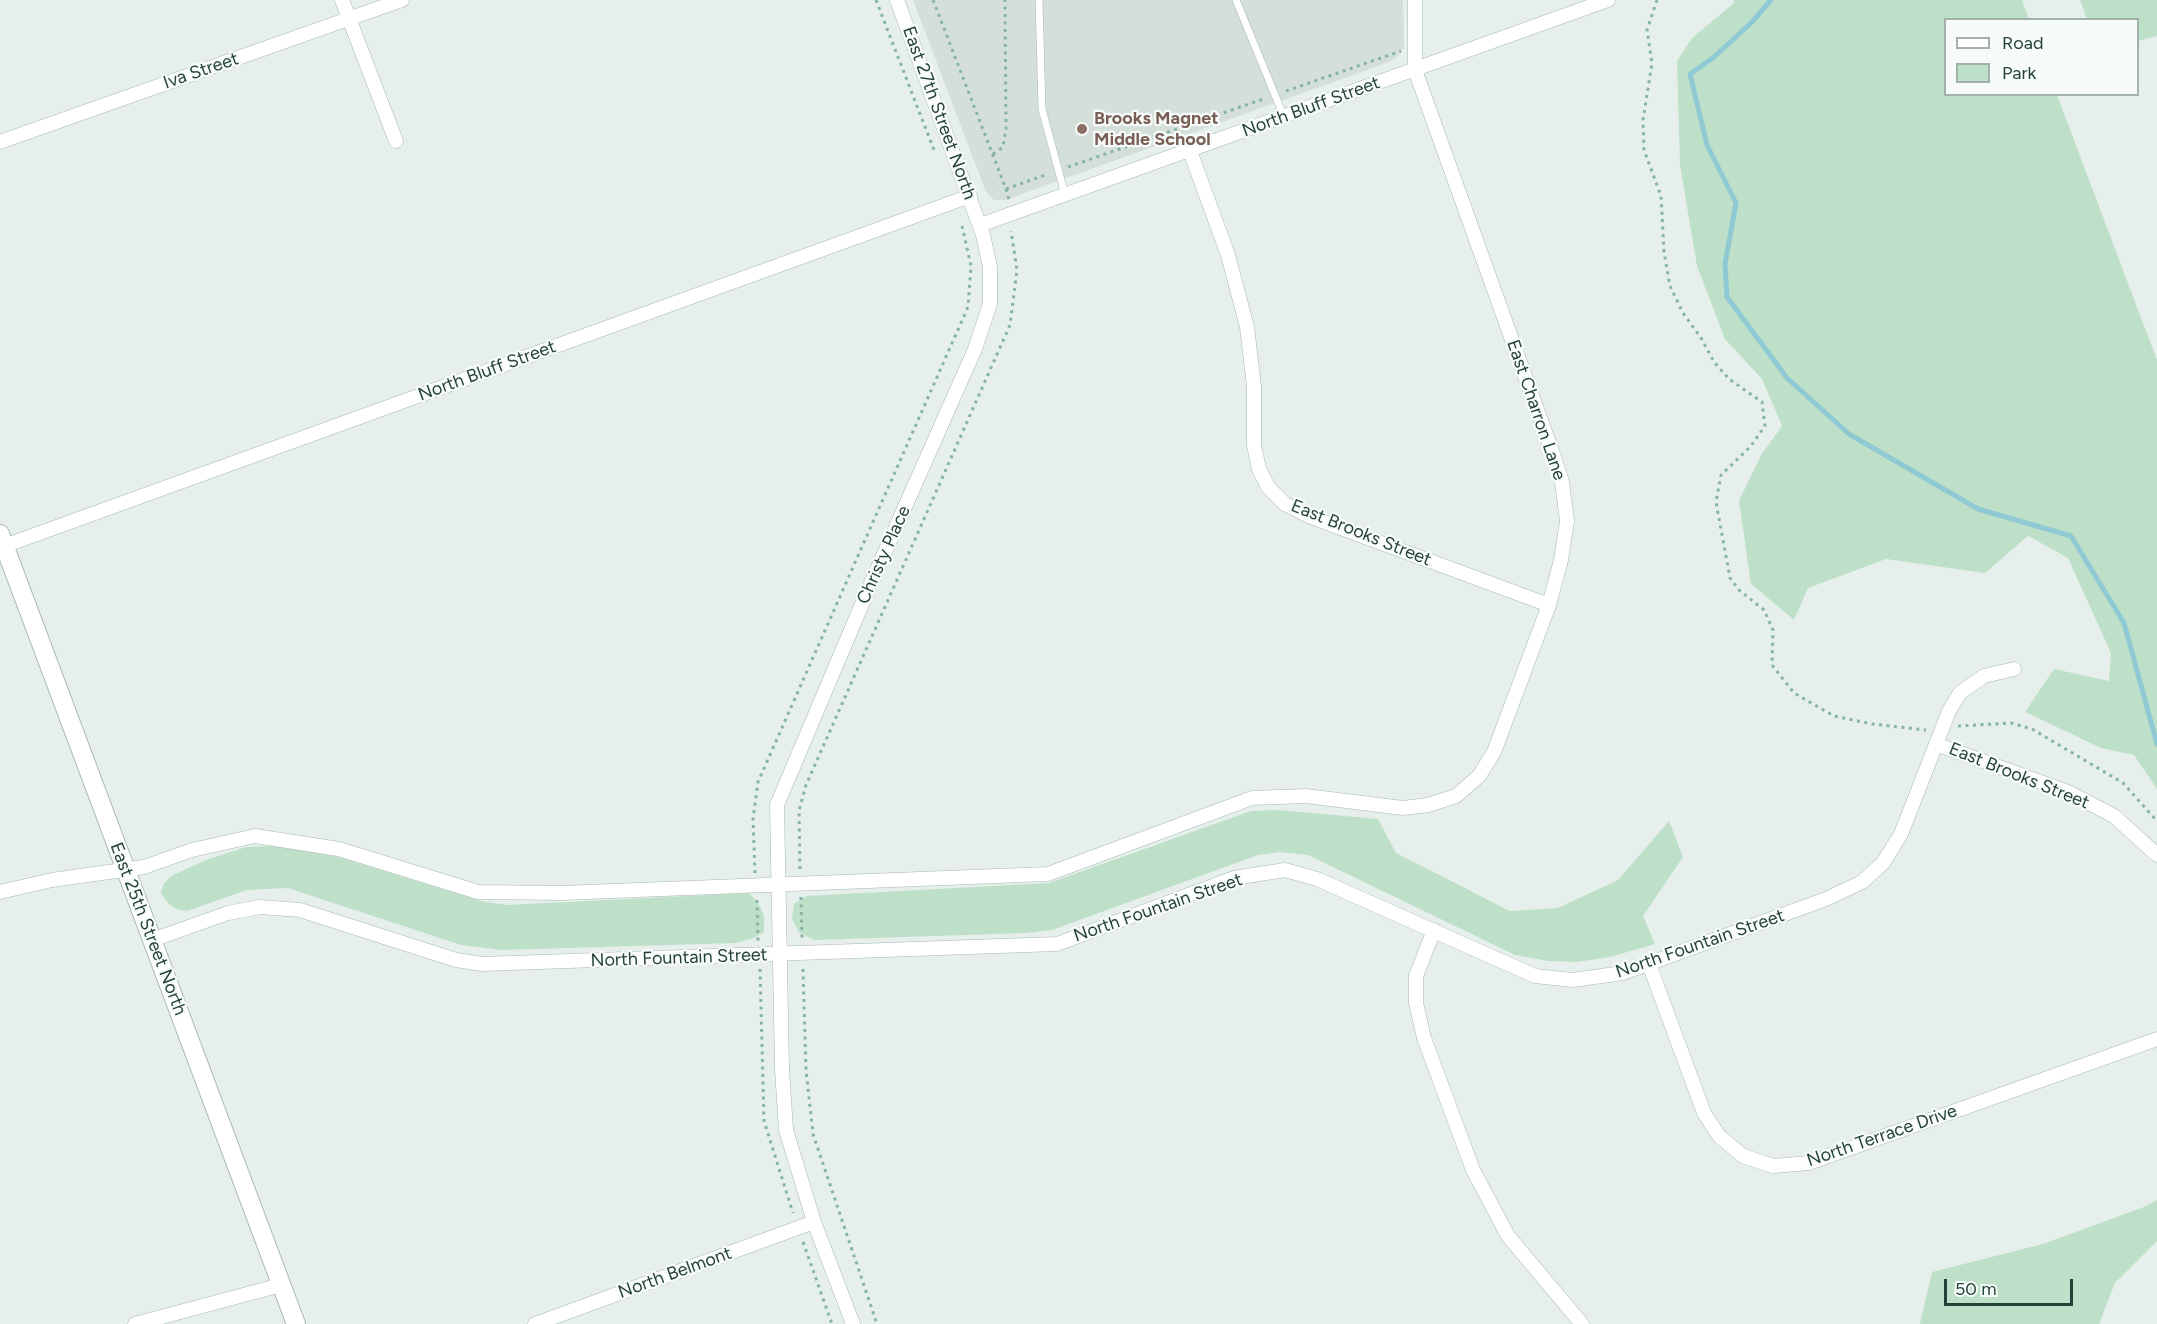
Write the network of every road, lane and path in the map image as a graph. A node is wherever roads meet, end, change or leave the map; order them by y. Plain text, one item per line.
1 (342, 0) edge
2 (402, 0) edge
3 (897, 0) edge
4 (933, 0) edge
5 (1005, 0) edge
6 (1039, 0) edge
7 (1236, 0) edge
8 (1416, 0) edge
9 (1608, 0) edge
10 (1657, 0) edge
11 (349, 19) junction
12 (1401, 51) dead end
13 (1415, 70) junction
14 (1275, 95) junction
15 (1284, 117) junction
16 (396, 141) dead end
17 (0, 142) edge
18 (1190, 151) junction
19 (993, 154) junction
20 (1058, 170) junction
21 (1006, 189) junction
22 (1065, 195) junction
23 (970, 196) junction
24 (1010, 215) junction
25 (980, 225) junction
26 (2, 540) edge
27 (1549, 605) junction
28 (2014, 669) dead end
29 (1956, 726) dead end
30 (1926, 730) dead end
31 (1936, 744) junction
32 (2157, 821) edge
33 (2157, 855) edge
34 (125, 869) junction
35 (801, 884) junction
36 (779, 885) junction
37 (0, 892) edge
38 (1434, 930) junction
39 (152, 940) junction
40 (803, 953) junction
41 (780, 954) junction
42 (1649, 964) junction
43 (2157, 1040) edge
44 (814, 1222) junction
45 (281, 1285) junction
46 (135, 1324) edge
47 (296, 1324) edge
48 (535, 1324) edge
49 (853, 1324) edge
50 (877, 1324) edge
51 (1582, 1324) edge

1 - 11 street
2 - 11 street, Iva Street
3 - 23 street, East 27th Street North
4 - 19 path
5 - 19 path
6 - 20 lane
7 - 14 lane
8 - 13 street
9 - 13 street, North Bluff Street
10 - 30 path
11 - 16 street
11 - 17 street, Iva Street
12 - 14 path
13 - 15 street, North Bluff Street
13 - 27 street, East Charron Lane
14 - 15 lane
14 - 20 path
15 - 18 street, North Bluff Street
18 - 22 street, North Bluff Street
18 - 27 street, East Brooks Street
19 - 21 path
20 - 21 path
20 - 22 lane
21 - 24 path
22 - 24 street, North Bluff Street
23 - 25 street, East 27th Street North
23 - 26 street, North Bluff Street
24 - 25 street, North Bluff Street
24 - 35 path
25 - 36 street, Christy Place
26 - 34 street, East 25th Street North
27 - 35 street, East Charron Lane
28 - 31 street, North Fountain Street
29 - 32 path
31 - 33 street, East Brooks Street
31 - 42 street, North Fountain Street
34 - 36 street
34 - 37 street
34 - 39 street, East 25th Street North
35 - 36 street
35 - 40 path
36 - 41 street, Christy Place
38 - 40 street, North Fountain Street
38 - 42 street, North Fountain Street
38 - 51 street
39 - 41 street, North Fountain Street
39 - 45 street, East 25th Street North
40 - 41 street, North Fountain Street
40 - 50 path
41 - 44 street, Christy Place
42 - 43 street, North Terrace Drive
44 - 48 street, North Belmont
44 - 49 street, Christy Place
45 - 46 street
45 - 47 street, East 25th Street North

